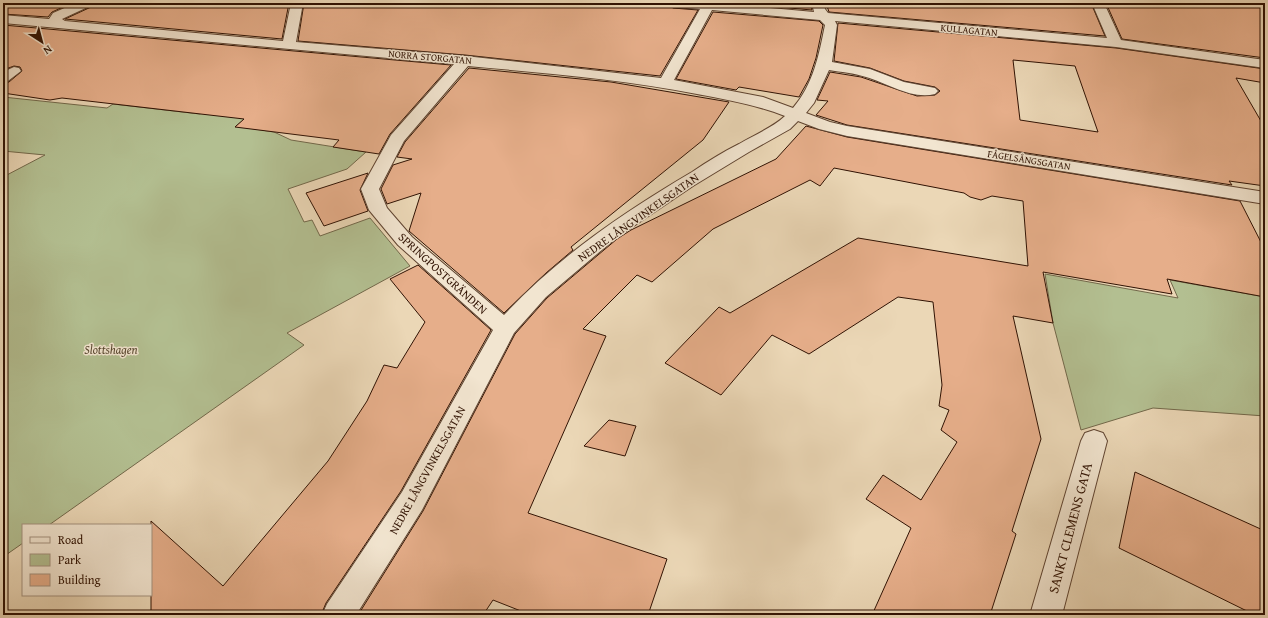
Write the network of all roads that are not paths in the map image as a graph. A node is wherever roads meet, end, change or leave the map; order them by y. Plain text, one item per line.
1 (86, 3) edge
2 (297, 3) edge
3 (673, 3) edge
4 (818, 3) edge
5 (1098, 3) edge
6 (709, 5) edge
7 (826, 17) junction
8 (3, 19) edge
9 (61, 24) junction
10 (1116, 43) junction
11 (289, 45) junction
12 (465, 60) junction
13 (1265, 64) edge
14 (824, 65) junction
15 (665, 83) junction
16 (930, 91) dead end
17 (796, 115) junction
18 (1265, 198) edge
19 (505, 328) junction
20 (1094, 441) dead end
21 (338, 615) edge
22 (1046, 615) edge

1 - 9 street
2 - 11 street
3 - 6 street, KULLAGATAN
4 - 7 street, NEDRE LÅNGVINKELSGATAN
5 - 10 street
6 - 7 street, KULLAGATAN
6 - 15 street
7 - 10 street, KULLAGATAN
7 - 14 street, NEDRE LÅNGVINKELSGATAN
8 - 9 street, NORRA STORGATAN
9 - 11 street, NORRA STORGATAN
10 - 13 street, KULLAGATAN
11 - 12 street, NORRA STORGATAN
12 - 15 street, NORRA STORGATAN
12 - 19 street, SPRINGPOSTGRÄNDEN
14 - 16 street
14 - 17 street, NEDRE LÅNGVINKELSGATAN
15 - 17 street, NORRA STORGATAN
17 - 18 street, FÅGELSÅNGSGATAN
17 - 19 street, NEDRE LÅNGVINKELSGATAN
19 - 21 street, NEDRE LÅNGVINKELSGATAN
20 - 22 street, SANKT CLEMENS GATA

